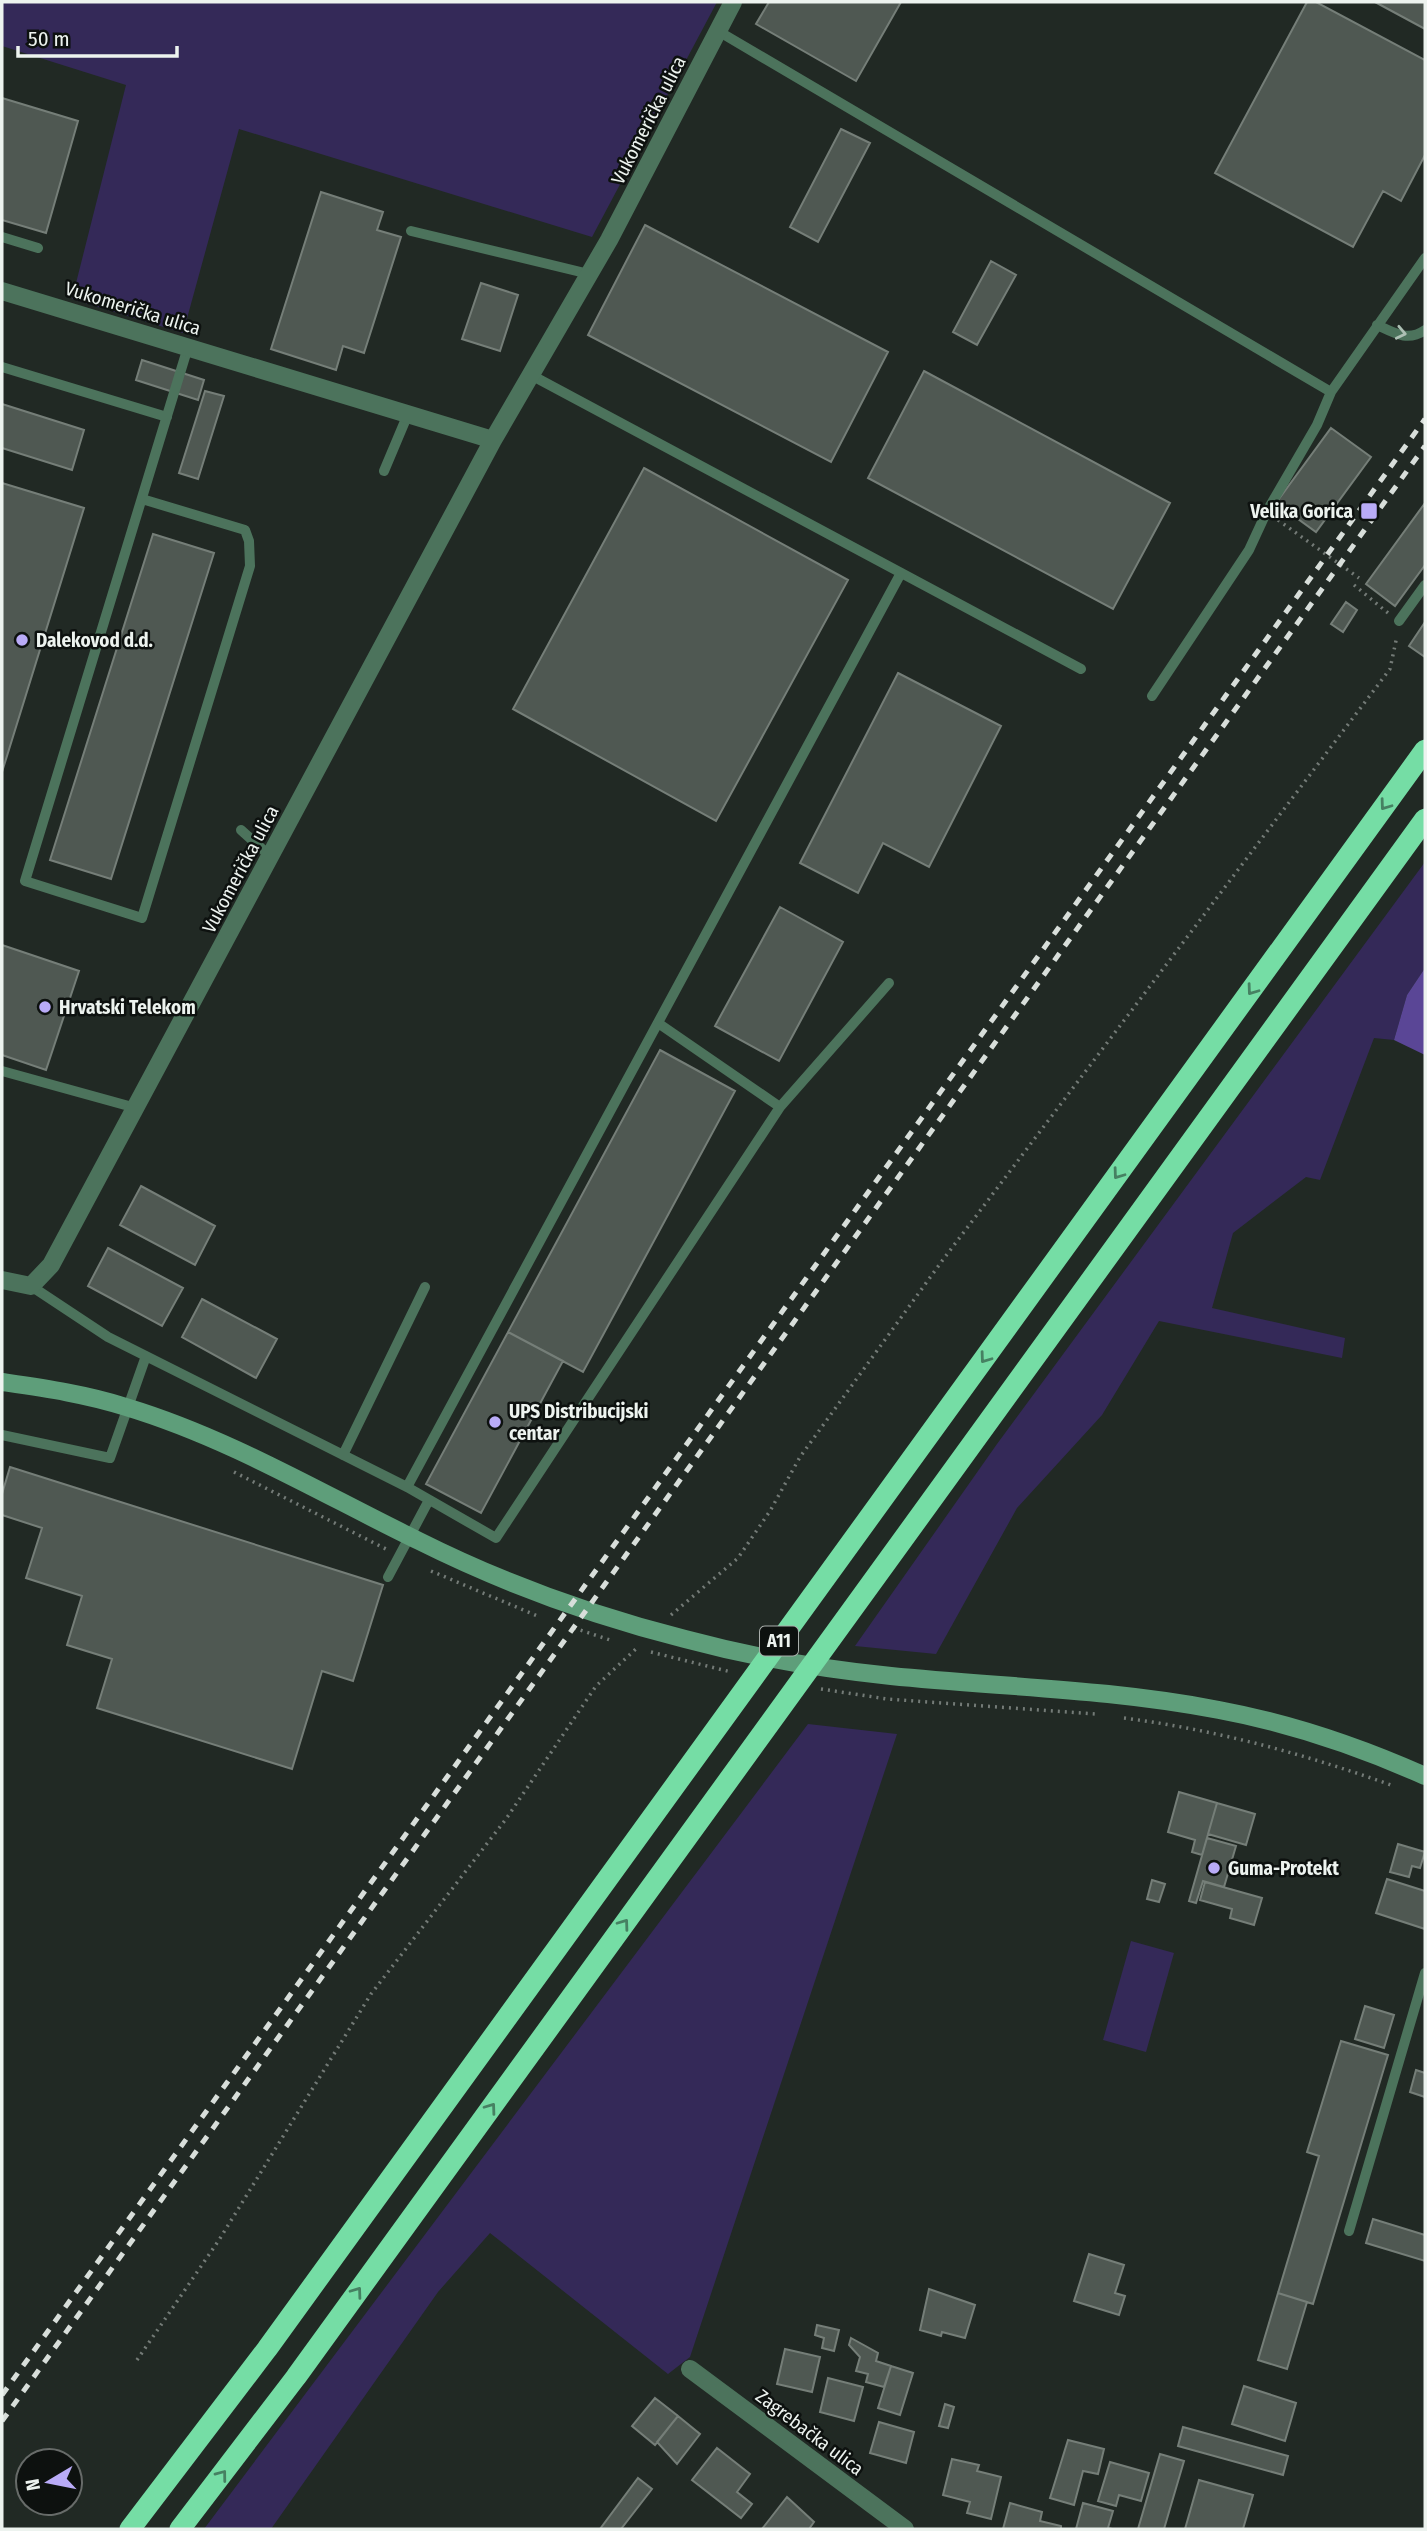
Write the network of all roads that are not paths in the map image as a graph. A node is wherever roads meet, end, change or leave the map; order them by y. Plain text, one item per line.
1 (733, 2) edge
2 (718, 31) junction
3 (411, 231) dead end
4 (2, 237) edge
5 (38, 248) dead end
6 (1425, 258) edge
7 (589, 274) junction
8 (2, 290) edge
9 (1377, 324) junction
10 (1425, 330) edge
11 (188, 347) junction
12 (2, 367) edge
13 (531, 375) junction
14 (1331, 393) junction
15 (408, 414) junction
16 (167, 417) junction
17 (493, 440) junction
18 (384, 471) dead end
19 (142, 499) junction
20 (901, 573) junction
21 (1425, 585) edge
22 (1399, 621) road end
23 (1081, 669) dead end
24 (1152, 696) dead end
25 (1425, 750) edge
26 (1425, 819) edge
27 (241, 830) dead end
28 (270, 856) junction
29 (889, 984) dead end
30 (658, 1023) junction
31 (2, 1072) edge
32 (780, 1107) junction
33 (136, 1108) junction
34 (2, 1280) edge
35 (31, 1286) junction
36 (425, 1287) dead end
37 (146, 1356) junction
38 (2, 1382) edge
39 (2, 1435) edge
40 (343, 1455) junction
41 (407, 1487) junction
42 (429, 1500) junction
43 (388, 1577) dead end
44 (1425, 1776) edge
45 (1425, 1973) edge
46 (1349, 2231) dead end
47 (690, 2369) dead end
48 (130, 2529) edge
49 (180, 2529) edge
50 (905, 2529) edge

1 - 2 street, Vukomerička ulica
2 - 7 street, Vukomerička ulica
2 - 14 lane
3 - 7 lane
4 - 5 lane
6 - 9 lane
7 - 13 street, Vukomerička ulica
8 - 11 street, Vukomerička ulica
9 -> 10 lane
9 - 14 lane
11 - 15 street, Vukomerička ulica
11 - 16 lane
12 - 16 lane
13 - 17 street, Vukomerička ulica
13 - 20 lane
14 - 24 lane
15 - 17 street, Vukomerička ulica
15 - 18 lane
16 - 19 lane
17 - 28 street, Vukomerička ulica
19 - 19 lane
20 - 23 lane
20 - 30 lane
21 - 22 lane
25 -> 48 highway, A11
49 -> 26 highway, A11
27 - 28 lane
28 - 33 street, Vukomerička ulica
29 - 32 lane
30 - 32 lane
30 - 41 lane
31 - 33 lane
32 - 42 lane
33 - 35 street, Vukomerička ulica
34 - 35 street
35 - 37 lane
36 - 40 lane
37 - 39 lane
37 - 40 lane
38 - 44 main road
40 - 41 lane
41 - 42 lane
42 - 43 lane
45 - 46 lane
47 - 50 street, Zagrebačka ulica

